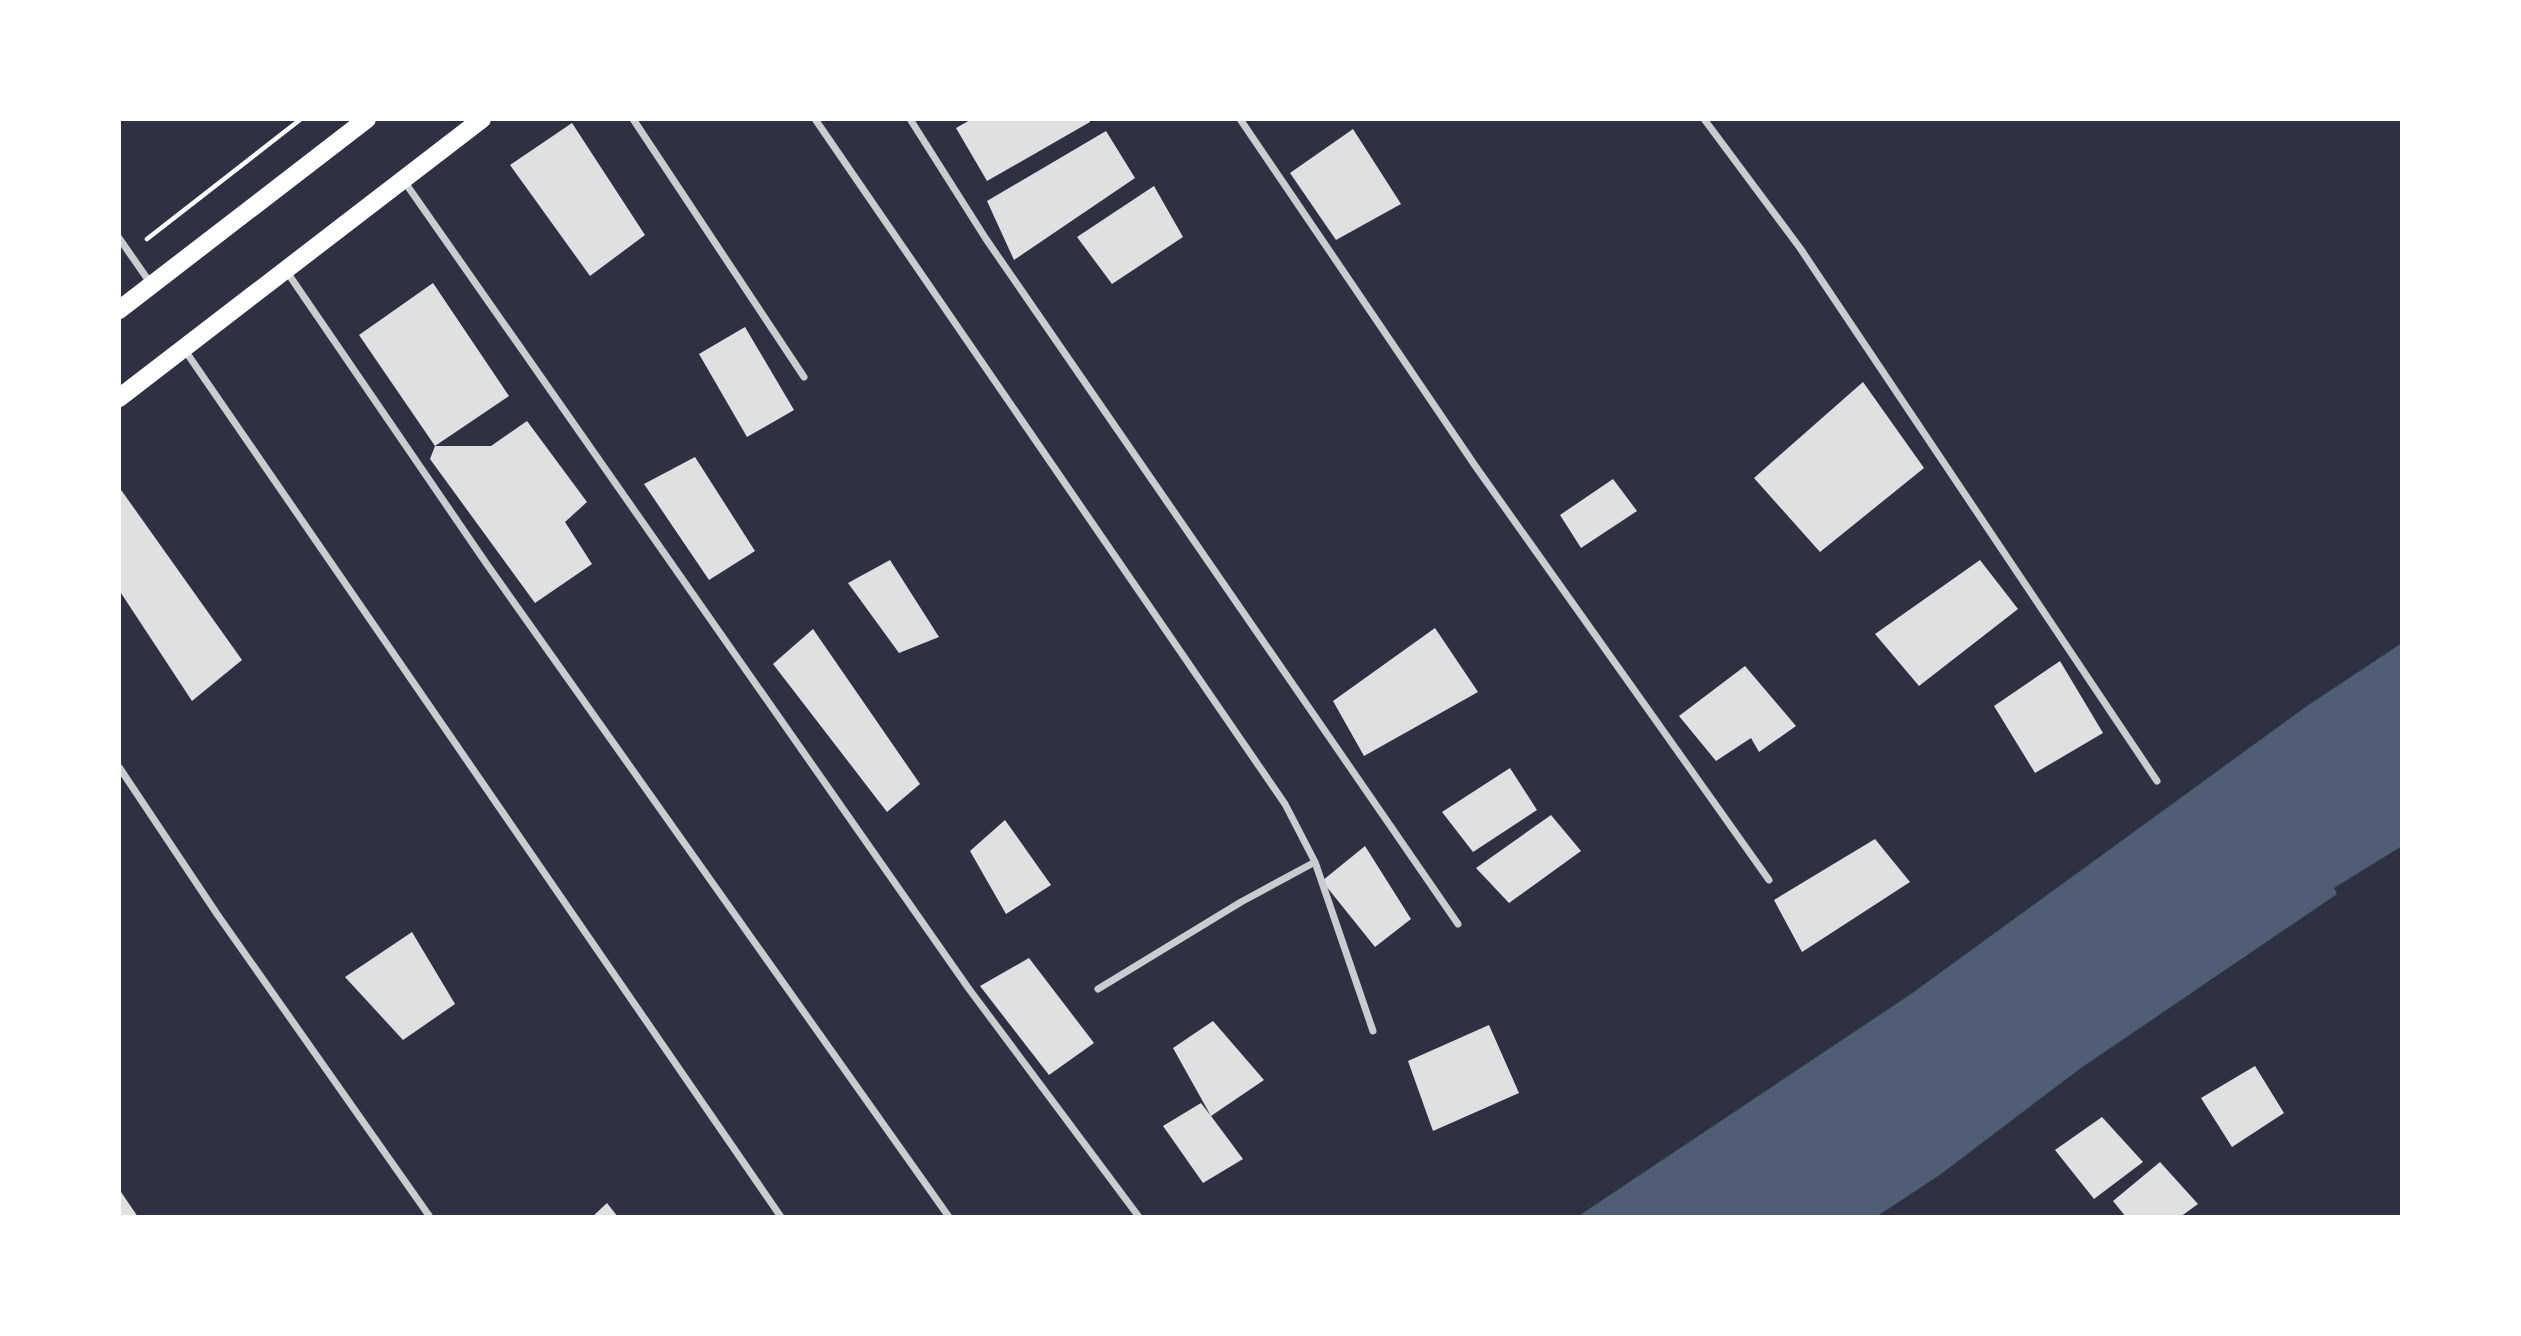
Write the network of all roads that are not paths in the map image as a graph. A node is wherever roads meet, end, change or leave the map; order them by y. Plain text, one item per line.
1 (367, 119) edge
2 (482, 119) edge
3 (633, 119) edge
4 (815, 119) edge
5 (910, 119) edge
6 (1240, 119) edge
7 (1704, 119) edge
8 (404, 181) junction
9 (119, 238) edge
10 (287, 271) junction
11 (152, 285) junction
12 (119, 310) edge
13 (184, 349) junction
14 (804, 377) dead end
15 (119, 398) edge
16 (119, 766) edge
17 (2157, 781) dead end
18 (1315, 862) junction
19 (1769, 880) dead end
20 (1458, 924) dead end
21 (1098, 989) dead end
22 (1373, 1031) dead end
23 (430, 1217) edge
24 (781, 1217) edge
25 (949, 1217) edge
26 (1139, 1217) edge

1 - 11 main road
2 - 8 main road
3 - 14 street
4 - 18 street
5 - 20 street
6 - 19 street
7 - 17 street
8 - 10 main road
8 - 26 street
9 - 11 street
10 - 13 main road
10 - 25 street
11 - 12 main road
13 - 15 main road
13 - 24 street
16 - 23 street
18 - 21 street
18 - 22 street

